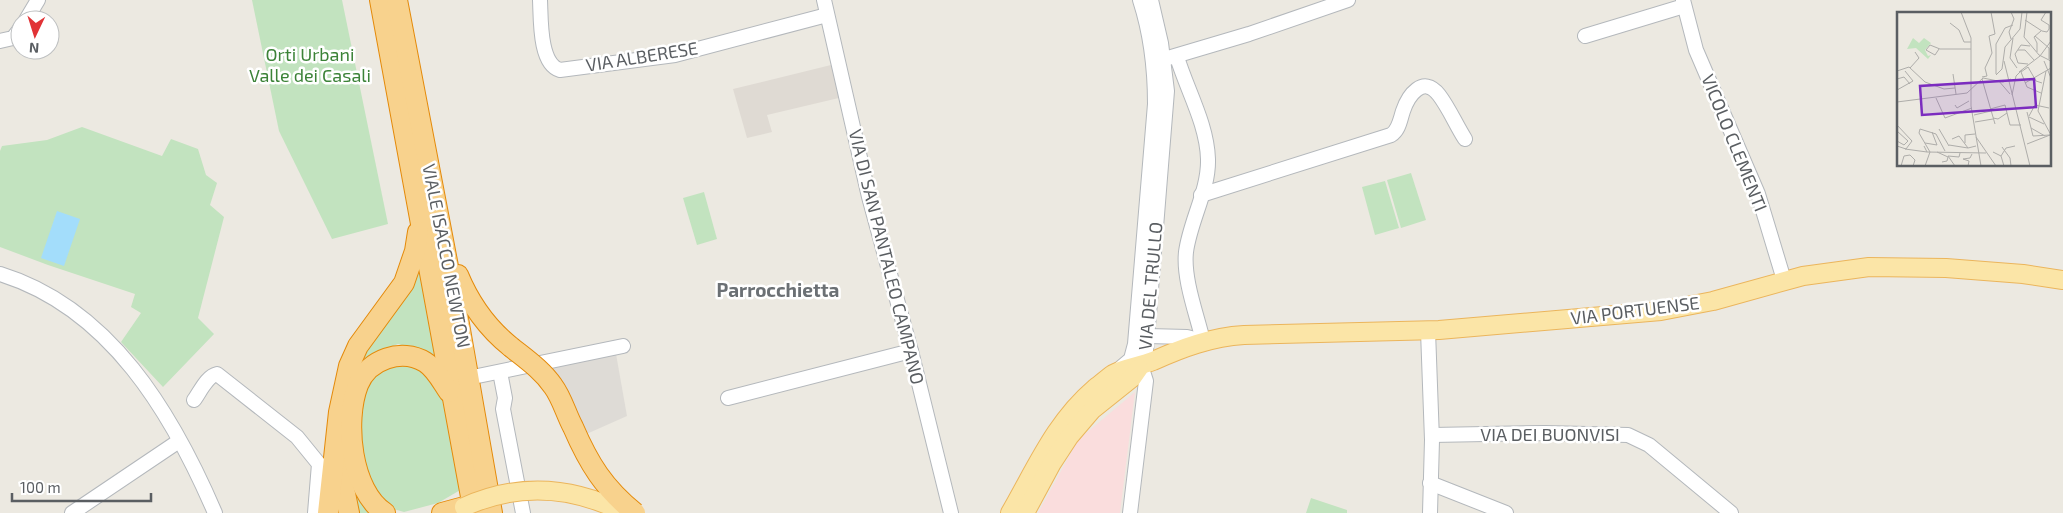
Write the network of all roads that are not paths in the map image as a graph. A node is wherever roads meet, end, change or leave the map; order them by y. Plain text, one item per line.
1 (380, 0) edge
2 (397, 0) edge
3 (540, 0) edge
4 (824, 0) edge
5 (1140, 0) edge
6 (1150, 0) edge
7 (1348, 0) edge
8 (1684, 3) edge
9 (827, 15) junction
10 (1585, 36) dead end
11 (1165, 59) junction
12 (1186, 84) junction
13 (1168, 90) junction
14 (1465, 139) dead end
15 (1154, 183) junction
16 (1201, 195) junction
17 (419, 216) junction
18 (442, 237) junction
19 (0, 274) edge
20 (1784, 280) junction
21 (2063, 280) edge
22 (1428, 331) junction
23 (1148, 336) junction
24 (1203, 341) junction
25 (1135, 344) junction
26 (623, 346) dead end
27 (911, 351) junction
28 (1141, 366) junction
29 (500, 372) junction
30 (1114, 374) junction
31 (468, 378) junction
32 (728, 398) dead end
33 (194, 400) dead end
34 (454, 400) junction
35 (1432, 435) junction
36 (179, 442) junction
37 (336, 447) junction
38 (1430, 483) junction
39 (464, 511) edge
40 (72, 513) edge
41 (215, 513) edge
42 (315, 513) edge
43 (328, 513) edge
44 (349, 513) edge
45 (385, 513) edge
46 (442, 513) edge
47 (492, 513) edge
48 (523, 513) edge
49 (625, 513) edge
50 (635, 513) edge
51 (951, 513) edge
52 (1010, 513) edge
53 (1026, 513) edge
54 (1130, 513) edge
55 (1430, 513) edge
56 (1506, 513) edge
57 (1730, 513) edge

1 - 17 highway, VIALE ISACCO NEWTON
2 - 18 highway, VIALE ISACCO NEWTON
3 - 9 street, VIA ALBERESE
4 - 9 street, VIA DI SAN PANTALEO CAMPANO
5 - 11 street, VIA DEL TRULLO
6 - 11 street, VIA DEL TRULLO
7 - 11 street
8 - 10 street, VICOLO CLEMENTI
8 - 20 street, VICOLO CLEMENTI
9 - 27 street, VIA DI SAN PANTALEO CAMPANO
11 - 12 street, VIA DEL TRULLO
11 - 13 street, VIA DEL TRULLO
11 - 15 street, VIA DEL TRULLO
12 - 13 street
12 - 16 street, VIA DEL TRULLO
13 - 15 street, VIA DEL TRULLO
14 - 16 street
15 - 23 street, VIA DEL TRULLO
15 - 25 street, VIA DEL TRULLO
16 - 24 street, VIA DEL TRULLO
17 - 34 highway, VIALE ISACCO NEWTON
17 - 37 highway
18 - 31 highway, VIALE ISACCO NEWTON
18 - 50 highway, bridge
19 - 36 street
20 - 21 main road, VIA PORTUENSE
20 - 22 main road, VIA PORTUENSE
22 - 24 main road, VIA PORTUENSE
22 - 35 street
23 - 24 street, VIA PORTUENSE
23 - 28 street, VIA DEL TRULLO
24 - 28 main road, VIA PORTUENSE
25 - 28 street, VIA DEL TRULLO
25 - 30 street, VIA DEL TRULLO
26 - 29 street
27 - 32 street
27 - 51 street, VIA DI SAN PANTALEO CAMPANO
28 - 30 main road, VIA PORTUENSE
28 - 53 main road, VIA PORTUENSE
28 - 54 street
29 - 31 street
29 - 48 street
30 - 52 main road, VIA PORTUENSE
31 - 47 highway, VIALE ISACCO NEWTON
33 - 42 street
34 - 39 highway, VIALE ISACCO NEWTON
34 - 45 highway
35 - 38 street
35 - 57 street, VIA DEI BUONVISI
36 - 40 street
36 - 41 street
37 - 43 highway
37 - 44 highway
38 - 55 street
38 - 56 street
39 - 46 highway
39 - 49 main road, bridge

